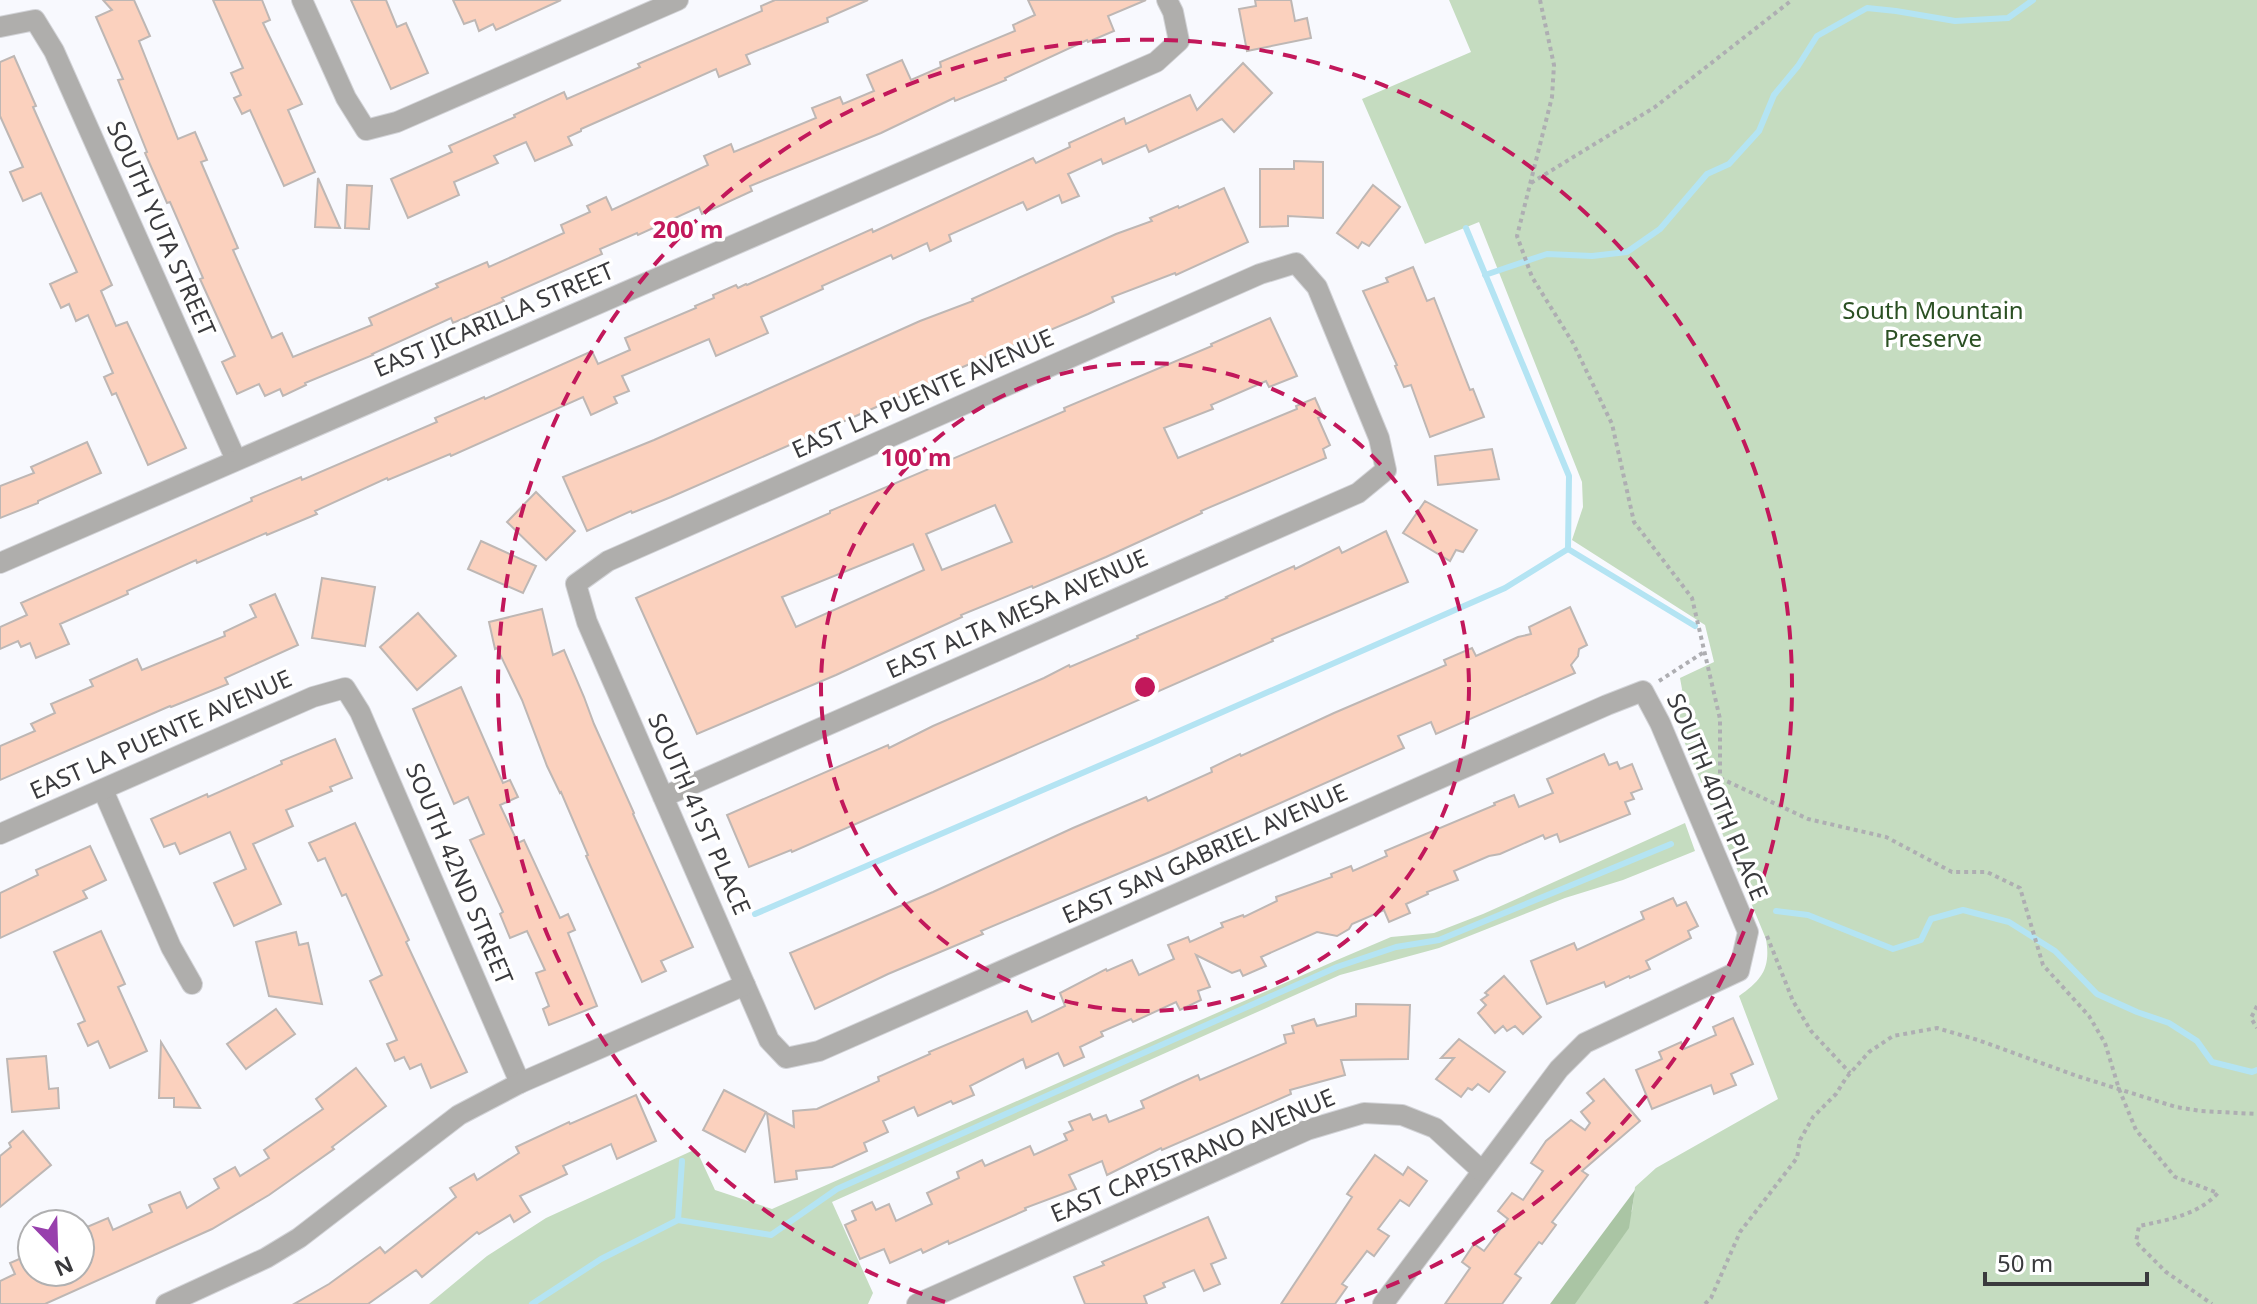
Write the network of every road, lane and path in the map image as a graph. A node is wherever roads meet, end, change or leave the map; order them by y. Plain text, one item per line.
1 (302, 0) edge
2 (678, 0) edge
3 (1167, 0) edge
4 (1540, 0) edge
5 (1792, 0) edge
6 (0, 27) edge
7 (1531, 183) junction
8 (236, 460) junction
9 (1386, 470) joint
10 (0, 563) edge
11 (576, 584) joint
12 (1704, 652) junction
13 (345, 688) joint
14 (1643, 691) junction
15 (103, 790) junction
16 (663, 797) junction
17 (0, 834) edge
18 (192, 984) dead end
19 (745, 985) junction
20 (2257, 1006) edge
21 (2257, 1028) edge
22 (786, 1058) joint
23 (520, 1083) junction
24 (2119, 1089) junction
25 (2257, 1114) edge
26 (1482, 1171) junction
27 (166, 1304) edge
28 (917, 1304) edge
29 (1383, 1304) edge
30 (1705, 1304) edge
31 (2212, 1304) edge

1 - 2 street
3 - 8 street, EAST JICARILLA STREET
4 - 7 path
5 - 7 path
6 - 8 street, SOUTH YUTA STREET
7 - 12 path
8 - 10 street, EAST JICARILLA STREET
9 - 11 street, EAST LA PUENTE AVENUE
9 - 16 street, EAST ALTA MESA AVENUE
11 - 16 street, SOUTH 41ST PLACE
12 - 14 path
12 - 24 path
13 - 15 street, EAST LA PUENTE AVENUE
13 - 23 street, SOUTH 42ND STREET
14 - 22 street, EAST SAN GABRIEL AVENUE
14 - 26 street, SOUTH 40TH PLACE
15 - 17 street, EAST LA PUENTE AVENUE
15 - 18 street
16 - 19 street, SOUTH 41ST PLACE
19 - 22 street, SOUTH 41ST PLACE
19 - 23 street
20 - 21 path
23 - 27 street
24 - 25 path
24 - 30 path
24 - 31 path
26 - 28 street, EAST CAPISTRANO AVENUE
26 - 29 street

